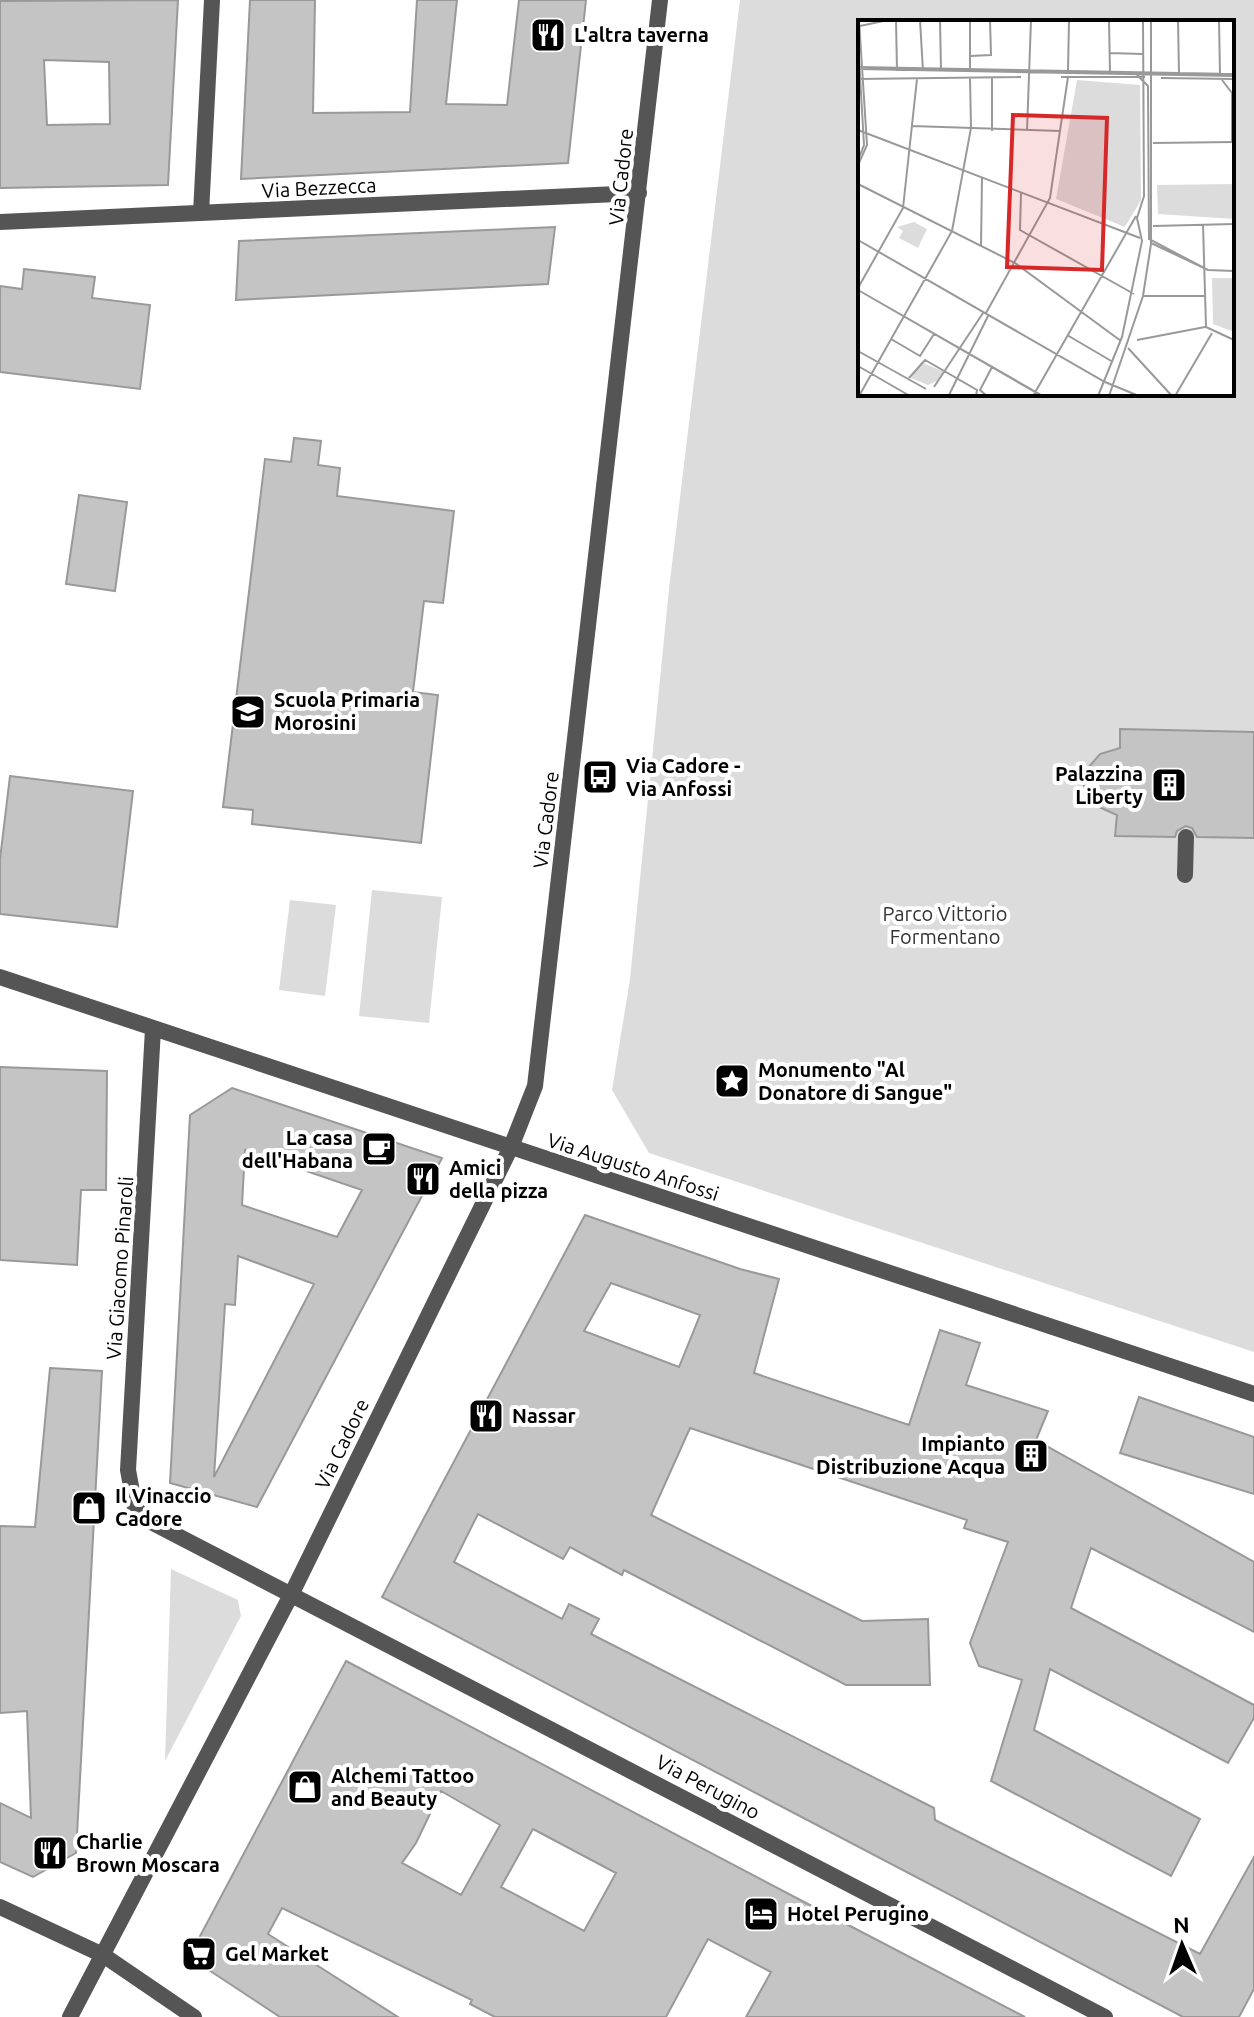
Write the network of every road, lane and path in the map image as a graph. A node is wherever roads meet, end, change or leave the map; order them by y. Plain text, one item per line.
1 (212, 0) edge
2 (660, 0) edge
3 (639, 193) junction
4 (201, 213) junction
5 (0, 222) edge
6 (1186, 837) dead end
7 (1185, 875) dead end
8 (0, 977) edge
9 (153, 1029) junction
10 (511, 1147) junction
11 (1254, 1394) edge
12 (292, 1593) junction
13 (0, 1907) edge
14 (103, 1955) junction
15 (70, 2017) edge
16 (194, 2017) edge
17 (1105, 2017) edge

1 - 4 street
2 - 3 street, Via Cadore
3 - 4 street, Via Bezzecca
3 - 10 street, Via Cadore
4 - 5 street, Via Bezzecca
6 - 7 street
8 - 9 street, Via Augusto Anfossi
9 - 10 street, Via Augusto Anfossi
9 - 12 street, Via Giacomo Pinaroli
10 - 11 street, Via Augusto Anfossi
10 - 12 street, Via Cadore
12 - 14 street, Via Cadore
12 - 17 street, Via Perugino
13 - 14 street
14 - 15 street, Via Cadore
14 - 16 street

